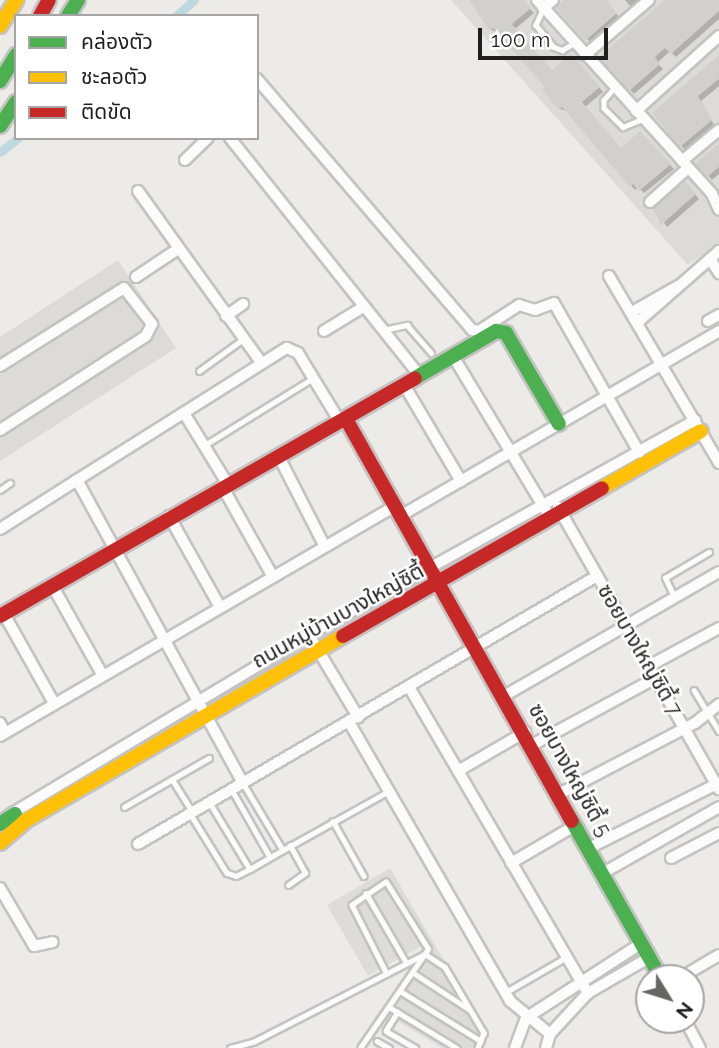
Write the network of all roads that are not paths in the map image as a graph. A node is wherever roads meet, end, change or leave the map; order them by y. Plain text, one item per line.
1 (16, 0) edge
2 (553, 0) edge
3 (649, 0) edge
4 (540, 4) edge
5 (0, 26) edge
6 (719, 36) edge
7 (574, 43) junction
8 (585, 55) junction
9 (14, 58) edge
10 (0, 81) edge
11 (259, 81) edge
12 (614, 88) junction
13 (12, 108) edge
14 (639, 115) junction
15 (0, 128) edge
16 (719, 130) edge
17 (206, 140) edge
18 (232, 140) edge
19 (185, 159) dead end
20 (685, 165) junction
21 (138, 191) dead end
22 (716, 191) edge
23 (650, 202) dead end
24 (719, 210) edge
25 (178, 249) junction
26 (719, 251) edge
27 (710, 259) junction
28 (719, 273) edge
29 (136, 276) dead end
30 (609, 276) dead end
31 (679, 286) junction
32 (243, 303) dead end
33 (363, 307) junction
34 (632, 312) junction
35 (719, 315) edge
36 (226, 316) junction
37 (708, 321) dead end
38 (638, 322) junction
39 (383, 330) junction
40 (324, 331) dead end
41 (719, 331) edge
42 (243, 339) junction
43 (431, 353) dead end
44 (453, 356) junction
45 (261, 362) junction
46 (663, 365) junction
47 (0, 366) edge
48 (199, 371) dead end
49 (419, 375) junction
50 (314, 377) junction
51 (403, 383) junction
52 (607, 396) junction
53 (184, 413) junction
54 (343, 420) junction
55 (559, 424) junction
56 (698, 426) junction
57 (0, 430) edge
58 (204, 446) junction
59 (510, 452) junction
60 (639, 452) junction
61 (279, 457) junction
62 (719, 463) edge
63 (78, 480) junction
64 (461, 481) junction
65 (10, 483) dead end
66 (225, 484) junction
67 (0, 490) edge
68 (552, 509) junction
69 (398, 510) junction
70 (169, 516) junction
71 (0, 529) edge
72 (324, 545) junction
73 (115, 548) junction
74 (709, 552) dead end
75 (433, 569) junction
76 (719, 572) edge
77 (272, 575) junction
78 (597, 576) junction
79 (441, 582) junction
80 (52, 585) junction
81 (675, 598) junction
82 (219, 605) junction
83 (2, 615) edge
84 (626, 626) junction
85 (719, 628) edge
86 (309, 635) junction
87 (162, 638) junction
88 (477, 648) junction
89 (318, 650) junction
90 (649, 666) junction
91 (102, 674) junction
92 (656, 678) junction
93 (408, 687) junction
94 (694, 690) dead end
95 (504, 696) junction
96 (197, 700) junction
97 (54, 703) junction
98 (719, 704) edge
99 (708, 711) junction
100 (205, 715) junction
101 (353, 719) junction
102 (684, 728) junction
103 (2, 731) edge
104 (719, 731) edge
105 (528, 739) junction
106 (209, 758) dead end
107 (458, 771) junction
108 (172, 779) junction
109 (243, 783) junction
110 (718, 785) edge
111 (231, 790) junction
112 (388, 792) junction
113 (559, 794) junction
114 (210, 802) junction
115 (124, 807) dead end
116 (719, 807) edge
117 (191, 813) junction
118 (15, 814) junction
119 (0, 816) edge
120 (333, 821) junction
121 (0, 824) edge
122 (576, 825) junction
123 (719, 833) edge
124 (0, 843) edge
125 (138, 844) dead end
126 (290, 846) junction
127 (589, 848) junction
128 (283, 850) junction
129 (270, 858) junction
130 (671, 858) dead end
131 (511, 863) junction
132 (250, 869) junction
133 (603, 873) junction
134 (364, 876) dead end
135 (288, 886) dead end
136 (0, 888) edge
137 (366, 893) junction
138 (52, 942) dead end
139 (642, 943) junction
140 (425, 954) junction
141 (650, 957) junction
142 (566, 958) junction
143 (406, 962) junction
144 (654, 964) edge
145 (386, 972) junction
146 (412, 972) junction
147 (580, 980) junction
148 (400, 991) junction
149 (505, 993) junction
150 (588, 993) junction
151 (389, 1007) junction
152 (471, 1010) junction
153 (398, 1012) junction
154 (526, 1018) junction
155 (550, 1034) junction
156 (377, 1041) dead end
157 (481, 1041) junction
158 (230, 1048) edge
159 (360, 1048) edge
160 (389, 1048) edge
161 (415, 1048) edge
162 (457, 1048) edge
163 (478, 1048) edge
164 (515, 1048) edge
165 (546, 1048) edge

1 - 5 main road
2 - 4 street
3 - 8 street
4 - 7 street
4 - 7 lane
6 - 14 street
7 - 8 street
8 - 12 street
9 - 10 main road
11 - 52 street
12 - 14 street
12 - 14 lane
13 - 15 main road
14 - 20 street
16 - 20 street
17 - 19 street
18 - 33 street
20 - 22 street
20 - 23 street
21 - 25 street
22 - 24 street
25 - 29 street
25 - 36 street
26 - 27 street
27 - 28 street
27 - 31 street
30 - 34 street
31 - 34 street
31 - 38 street
32 - 36 street
33 - 39 street
33 - 40 street
34 - 38 street
35 - 37 street
36 - 42 street
38 - 46 street
39 - 43 lane
39 - 49 street
41 - 46 street
42 - 45 street
42 - 48 lane
44 - 49 main road
44 - 55 main road
44 - 59 street, ซอยบางใหญ่ซิตี้ 7
45 - 50 street
45 - 53 street
46 - 52 street
46 - 56 street
47 - 57 street
49 - 51 main road
50 - 54 street
50 - 58 lane
51 - 54 main road
51 - 64 street
52 - 55 street
52 - 60 street
53 - 58 street
53 - 63 street
54 - 61 main road
54 - 69 main road, ซอยบางใหญ่ซิตี้ 5
55 - 59 street
56 - 60 street, ถนนหมู่บ้านบางใหญ่ซิตี้
56 - 62 street
56 - 68 main road, ถนนหมู่บ้านบางใหญ่ซิตี้
58 - 66 street
59 - 64 street
59 - 68 street, ซอยบางใหญ่ซิตี้ 7
60 - 68 street, ถนนหมู่บ้านบางใหญ่ซิตี้
61 - 66 main road
61 - 72 street
63 - 71 street
63 - 73 street
64 - 69 street
65 - 67 lane
66 - 70 main road
66 - 77 street
68 - 75 street, ถนนหมู่บ้านบางใหญ่ซิตี้
68 - 78 street, ซอยบางใหญ่ซิตี้ 7
68 - 79 main road, ถนนหมู่บ้านบางใหญ่ซิตี้
69 - 72 street
69 - 75 main road, ซอยบางใหญ่ซิตี้ 5
70 - 73 main road
70 - 82 street
72 - 77 street
73 - 80 main road
73 - 87 street
74 - 81 lane
75 - 79 main road, ซอยบางใหญ่ซิตี้ 5
75 - 86 street, ถนนหมู่บ้านบางใหญ่ซิตี้
76 - 81 street
77 - 82 street
78 - 84 street, ซอยบางใหญ่ซิตี้ 7
78 - 88 street
79 - 88 main road, ซอยบางใหญ่ซิตี้ 5
79 - 89 main road, ถนนหมู่บ้านบางใหญ่ซิตี้
80 - 83 main road
80 - 91 street
81 - 84 street
82 - 87 street
83 - 97 street
84 - 90 street, ซอยบางใหญ่ซิตี้ 7
84 - 95 street
85 - 90 street
86 - 89 street
86 - 96 street, ถนนหมู่บ้านบางใหญ่ซิตี้
87 - 91 street
87 - 96 street
88 - 93 street
88 - 95 main road, ซอยบางใหญ่ซิตี้ 5
89 - 100 main road, ถนนหมู่บ้านบางใหญ่ซิตี้
89 - 101 street
90 - 92 street, ซอยบางใหญ่ซิตี้ 7
91 - 97 street
92 - 102 street, ซอยบางใหญ่ซิตี้ 7
92 - 105 street
93 - 101 street
93 - 107 street
94 - 99 lane
95 - 105 main road, ซอยบางใหญ่ซิตี้ 5
96 - 100 street
96 - 118 street, ถนนหมู่บ้านบางใหญ่ซิตี้
97 - 103 street
98 - 99 street
99 - 102 street
99 - 104 lane
100 - 109 street
100 - 124 main road, ถนนหมู่บ้านบางใหญ่ซิตี้
101 - 109 street
101 - 112 street
102 - 110 street, ซอยบางใหญ่ซิตี้ 7
102 - 113 street
105 - 107 street
105 - 113 main road, ซอยบางใหญ่ซิตี้ 5
106 - 108 lane
107 - 131 street
108 - 115 lane
108 - 117 lane
109 - 111 street
109 - 128 lane
110 - 127 street
111 - 114 street
111 - 129 lane
112 - 120 lane
112 - 149 street
113 - 122 main road, ซอยบางใหญ่ซิตี้ 5
114 - 117 street
114 - 132 lane
116 - 133 street
117 - 125 street
117 - 132 lane
118 - 119 street, ถนนหมู่บ้านบางใหญ่ซิตี้
118 - 121 main road
120 - 126 lane
120 - 134 lane
122 - 127 main road, ซอยบางใหญ่ซิตี้ 5
122 - 131 street
123 - 130 street
126 - 128 lane
126 - 135 lane
127 - 133 main road, ซอยบางใหญ่ซิตี้ 5
128 - 129 lane
129 - 132 lane
131 - 142 street
133 - 139 main road, ซอยบางใหญ่ซิตี้ 5
136 - 138 street
137 - 140 lane
137 - 143 lane
137 - 145 lane
139 - 141 main road, ซอยบางใหญ่ซิตี้ 5
139 - 147 street
140 - 143 lane
140 - 146 lane
140 - 152 lane
141 - 144 main road, ซอยบางใหญ่ซิตี้ 5
141 - 150 street
142 - 147 street
142 - 149 lane
143 - 145 lane
145 - 158 lane
146 - 148 lane
146 - 152 lane
147 - 150 street
147 - 154 street
148 - 151 lane
148 - 157 lane
149 - 154 street
150 - 155 street
151 - 153 lane
151 - 159 lane
152 - 157 lane
153 - 161 lane
153 - 162 lane
154 - 155 street
154 - 164 street
155 - 165 street
156 - 160 lane
157 - 163 lane

